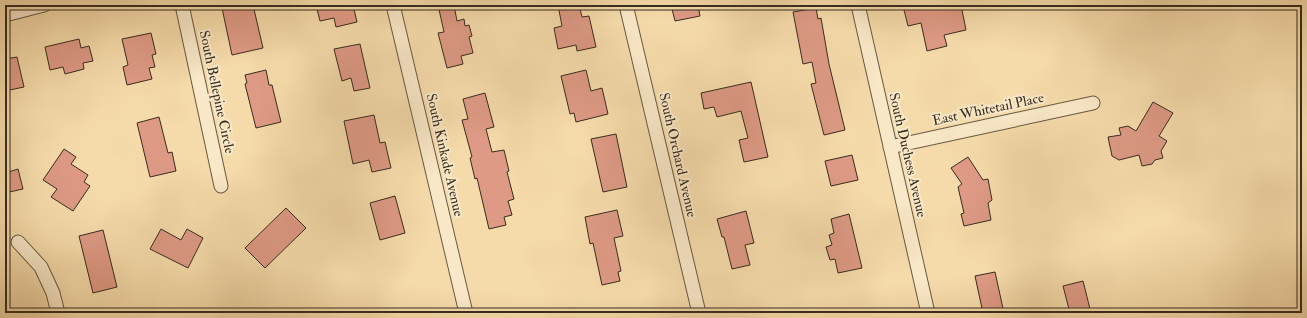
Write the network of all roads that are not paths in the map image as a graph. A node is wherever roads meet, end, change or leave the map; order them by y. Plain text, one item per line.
1 (44, 5) edge
2 (182, 5) edge
3 (393, 5) edge
4 (626, 5) edge
5 (858, 5) edge
6 (5, 15) edge
7 (1093, 102) dead end
8 (890, 147) junction
9 (221, 186) dead end
10 (18, 242) dead end
11 (58, 313) edge
12 (466, 313) edge
13 (699, 313) edge
14 (928, 313) edge

1 - 6 street
2 - 9 street, South Bellepine Circle
3 - 12 street, South Kinkade Avenue
4 - 13 street, South Orchard Avenue
5 - 8 street, South Duchess Avenue
7 - 8 street, East Whitetail Place
8 - 14 street, South Duchess Avenue
10 - 11 street

